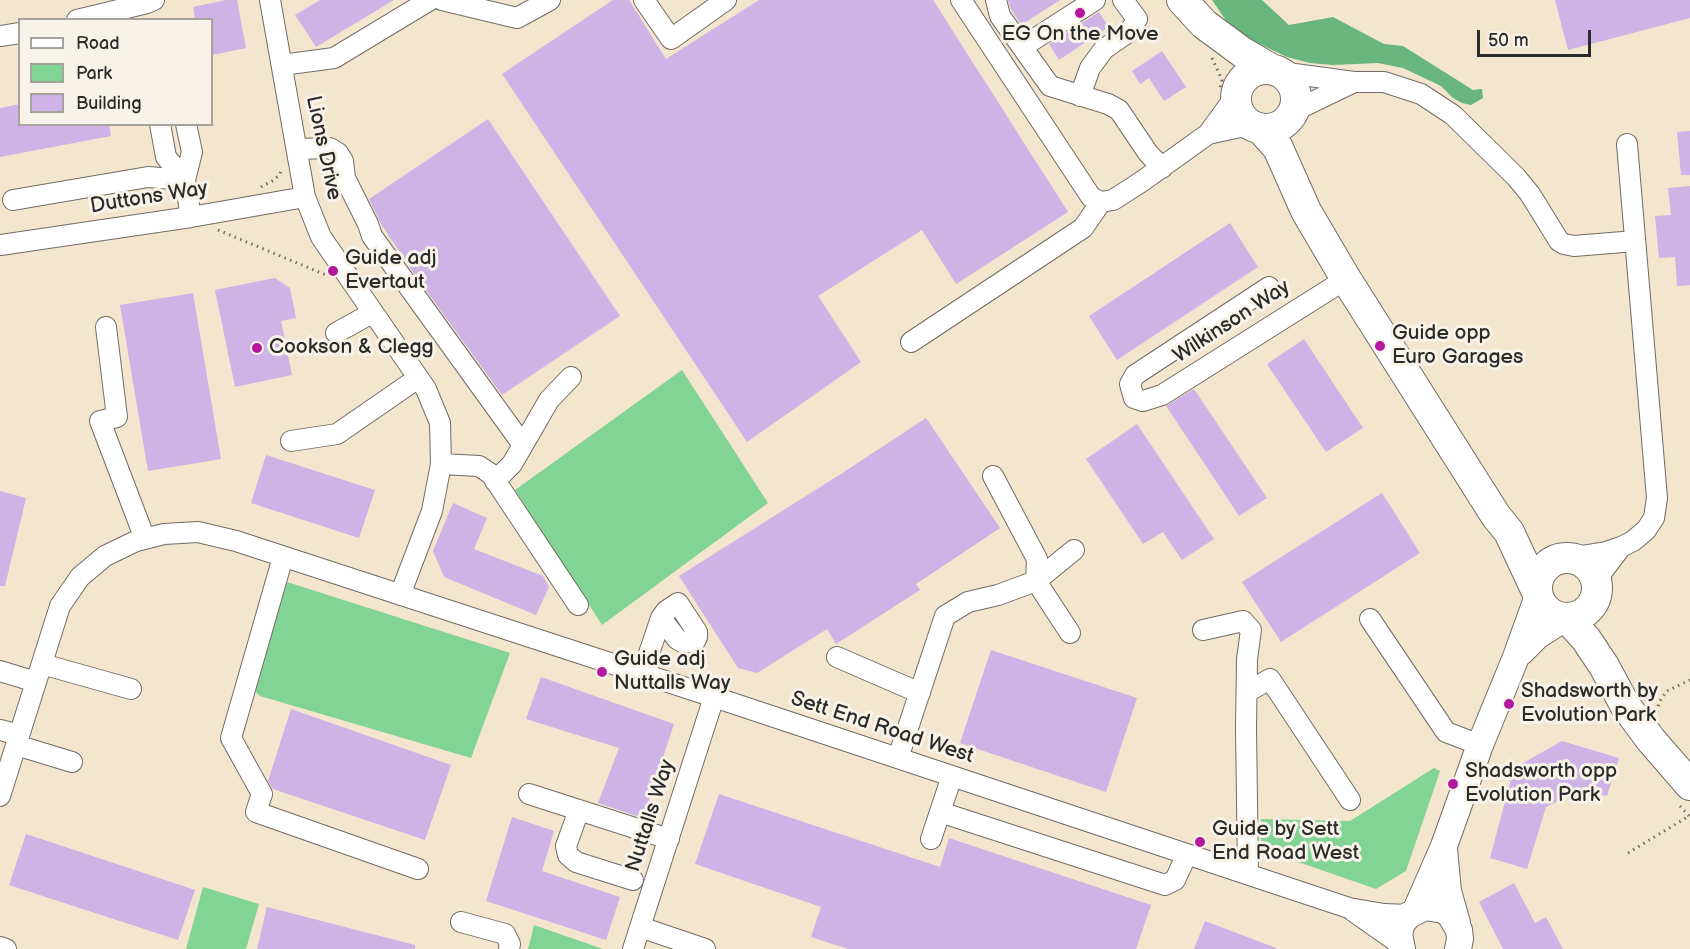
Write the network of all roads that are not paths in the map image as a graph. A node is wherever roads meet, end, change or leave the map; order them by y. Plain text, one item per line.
1 (270, 0) edge
2 (430, 0) edge
3 (442, 0) edge
4 (550, 0) edge
5 (644, 0) edge
6 (726, 0) edge
7 (961, 0) edge
8 (996, 0) edge
9 (1095, 0) edge
10 (1123, 0) edge
11 (1182, 0) edge
12 (150, 8) edge
13 (89, 18) edge
14 (18, 33) edge
15 (0, 36) edge
16 (1207, 38) junction
17 (1022, 47) junction
18 (282, 65) junction
19 (1275, 70) junction
20 (1354, 82) junction
21 (1230, 94) junction
22 (1080, 96) junction
23 (1294, 112) junction
24 (160, 126) edge
25 (186, 126) edge
26 (1259, 129) junction
27 (1208, 134) junction
28 (1627, 144) dead end
29 (298, 149) junction
30 (1162, 168) junction
31 (1293, 178) junction
32 (185, 180) junction
33 (305, 198) junction
34 (13, 200) dead end
35 (1101, 202) junction
36 (191, 217) junction
37 (1635, 241) junction
38 (0, 245) edge
39 (1346, 279) junction
40 (1269, 287) dead end
41 (372, 313) junction
42 (106, 327) dead end
43 (336, 333) dead end
44 (911, 342) dead end
45 (571, 377) dead end
46 (418, 378) junction
47 (291, 441) dead end
48 (523, 445) junction
49 (441, 464) junction
50 (993, 476) dead end
51 (495, 481) junction
52 (1509, 532) junction
53 (145, 539) junction
54 (1621, 547) junction
55 (1074, 550) dead end
56 (283, 557) junction
57 (1564, 559) junction
58 (1036, 582) junction
59 (1596, 588) junction
60 (1537, 594) junction
61 (400, 595) junction
62 (578, 605) dead end
63 (661, 618) dead end
64 (1566, 618) junction
65 (1370, 619) dead end
66 (1203, 630) dead end
67 (1070, 633) dead end
68 (837, 657) dead end
69 (1516, 657) junction
70 (1604, 666) junction
71 (0, 671) edge
72 (39, 673) junction
73 (642, 674) junction
74 (131, 689) dead end
75 (1247, 692) junction
76 (920, 693) junction
77 (714, 697) junction
78 (0, 730) edge
79 (18, 740) junction
80 (1480, 744) junction
81 (898, 758) junction
82 (72, 762) dead end
83 (952, 776) junction
84 (1690, 785) edge
85 (529, 794) dead end
86 (0, 796) edge
87 (1350, 800) dead end
88 (579, 810) junction
89 (940, 812) junction
90 (669, 839) junction
91 (931, 839) dead end
92 (1444, 846) junction
93 (1187, 854) junction
94 (418, 869) dead end
95 (1248, 874) junction
96 (633, 880) dead end
97 (1348, 908) junction
98 (1413, 913) junction
99 (461, 922) dead end
100 (640, 927) junction
101 (1462, 938) edge
102 (0, 947) edge
103 (1401, 947) edge
104 (6, 949) edge
105 (508, 949) edge
106 (633, 949) edge
107 (705, 949) edge

1 - 18 street, Lions Drive
2 - 18 street
3 - 4 street
5 - 6 street
7 - 35 street
8 - 17 street
9 - 17 street
10 - 22 street
11 - 16 highway
12 - 13 street
14 - 15 street
16 - 19 highway
16 - 21 highway
17 - 22 street
18 - 29 street, Lions Drive
19 - 20 street
19 - 21 highway
19 - 23 highway
20 - 23 street
20 - 37 street
21 - 26 highway
21 - 27 street
22 - 30 street
23 - 26 highway
23 - 31 highway
24 - 32 street
25 - 32 street
26 - 27 street
26 - 31 highway
27 - 30 street
28 - 37 street
29 - 33 street, Lions Drive
29 - 48 street
30 - 35 street
31 - 39 highway
32 - 34 street
32 - 36 street
33 - 36 street, Duttons Way
33 - 41 street, Lions Drive
35 - 44 street
36 - 38 street, Duttons Way
37 - 54 street
39 - 40 street, Wilkinson Way
39 - 52 highway
41 - 43 street
41 - 46 street, Lions Drive
42 - 53 street
45 - 48 street
46 - 47 street
46 - 49 street, Lions Drive
48 - 51 street
49 - 51 street
49 - 61 street, Lions Drive
50 - 58 street
51 - 62 street
52 - 57 highway
52 - 60 highway
53 - 56 street, Sett End Road West
53 - 72 street, Sett End Road West
54 - 57 street
54 - 59 street
55 - 58 street
56 - 61 street, Sett End Road West
56 - 94 street
57 - 59 highway
57 - 60 highway
58 - 67 street
58 - 76 street
59 - 64 highway
59 - 70 highway
60 - 64 highway
60 - 69 main road
61 - 73 street, Sett End Road West
63 - 73 street
64 - 69 main road
64 - 70 highway
65 - 80 street
66 - 75 street
68 - 76 street
69 - 80 main road
70 - 84 highway
71 - 72 street
72 - 74 street
72 - 79 street, Sett End Road West
73 - 77 street, Sett End Road West
75 - 87 street
75 - 95 street
76 - 81 street
77 - 81 street, Sett End Road West
77 - 90 street, Nuttalls Way
78 - 79 street
79 - 82 street
79 - 86 street, Sett End Road West
80 - 92 main road
81 - 83 street, Sett End Road West
83 - 89 street
83 - 93 street, Sett End Road West
85 - 88 street
88 - 90 street
88 - 96 street
89 - 91 street
89 - 93 street
90 - 100 street, Nuttalls Way
92 - 98 main road
92 - 101 main road
93 - 95 street, Sett End Road West
95 - 97 street, Sett End Road West
97 - 98 street, Sett End Road West
97 - 103 street, Sett End Road West
98 - 101 main road
98 - 103 main road
99 - 105 street
100 - 106 street, Nuttalls Way
100 - 107 street
102 - 104 street

